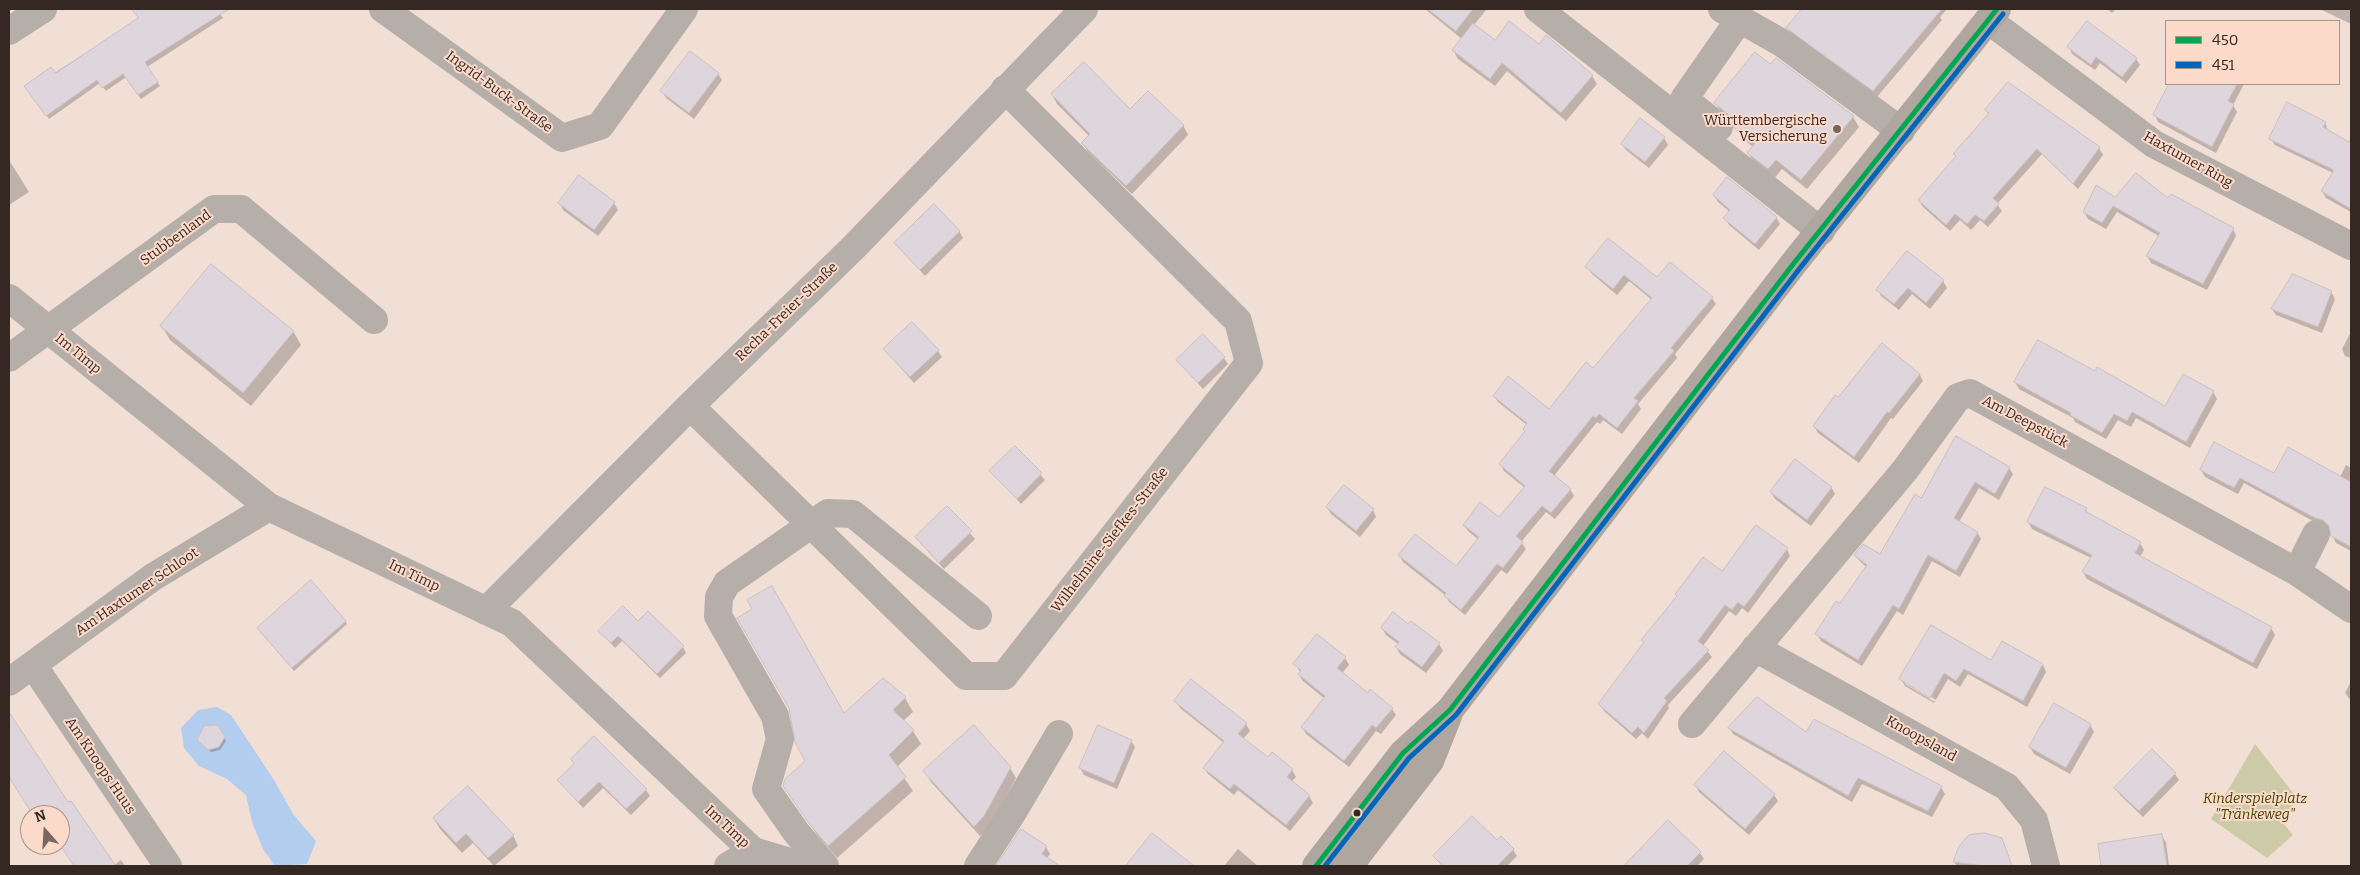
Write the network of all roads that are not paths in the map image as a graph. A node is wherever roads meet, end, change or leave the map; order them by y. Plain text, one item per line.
1 (43, 9) edge
2 (383, 9) edge
3 (684, 9) edge
4 (1084, 9) edge
5 (1538, 9) edge
6 (1731, 14) edge
7 (1992, 14) edge
8 (9, 31) edge
9 (1005, 89) junction
10 (1901, 131) junction
11 (1803, 193) dead end
12 (1821, 231) junction
13 (2351, 246) edge
14 (9, 298) edge
15 (374, 320) dead end
16 (48, 330) junction
17 (9, 358) edge
18 (690, 406) junction
19 (269, 507) junction
20 (811, 524) junction
21 (2316, 534) dead end
22 (2297, 572) junction
23 (2351, 607) edge
24 (486, 611) junction
25 (978, 616) dead end
26 (1755, 648) junction
27 (33, 666) junction
28 (9, 682) edge
29 (1450, 710) junction
30 (1692, 724) dead end
31 (1058, 734) dead end
32 (753, 852) junction
33 (168, 866) edge
34 (728, 866) edge
35 (803, 866) edge
36 (825, 866) edge
37 (978, 866) edge
38 (1316, 866) edge
39 (1349, 866) edge
40 (2046, 866) edge

1 - 8 street
2 - 3 street, Ingrid-Buck-Straße
4 - 9 street, Recha-Freier-Straße
5 - 12 street
6 - 10 street
6 - 11 street
7 - 10 main road
7 - 13 street, Haxtumer Ring
9 - 18 street, Recha-Freier-Straße
9 - 20 street, Wilhelmine-Siefkes-Straße
10 - 12 main road
12 - 29 main road
14 - 16 street, Im Timp
15 - 16 street, Stubbenland
16 - 17 street, Stubbenland
16 - 19 street, Im Timp
18 - 20 street, Wilhelmine-Siefkes-Straße
18 - 24 street, Recha-Freier-Straße
19 - 24 street, Im Timp
19 - 27 street, Am Haxtumer Schloot
20 - 25 street
20 - 36 street
21 - 22 street
22 - 23 street, Am Deepstück
22 - 26 street, Am Deepstück
24 - 32 street, Im Timp
26 - 30 street, Am Deepstück
26 - 40 street, Knoopsland
27 - 28 street, Am Haxtumer Schloot
27 - 33 street, Am Knoops Huus
29 - 38 main road
29 - 39 main road
31 - 37 street
32 - 34 street
32 - 35 street, Im Timp

